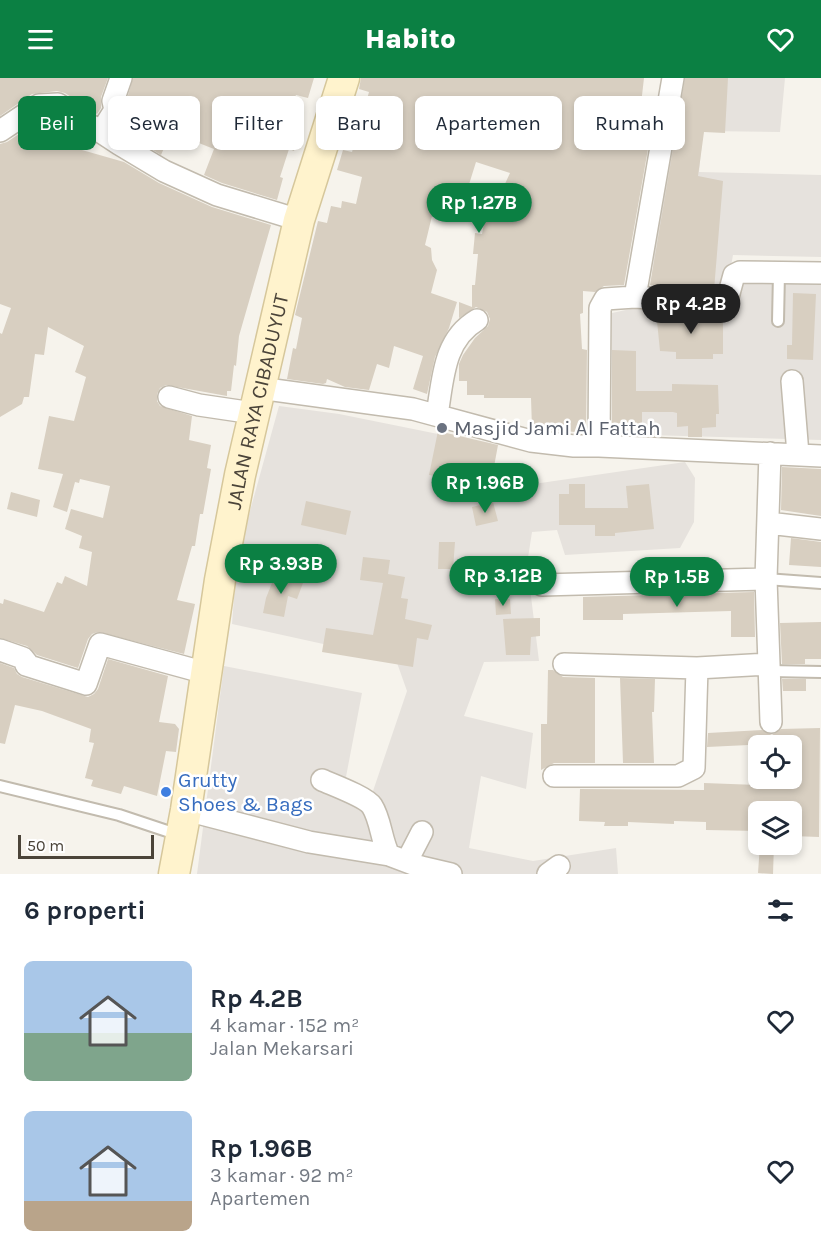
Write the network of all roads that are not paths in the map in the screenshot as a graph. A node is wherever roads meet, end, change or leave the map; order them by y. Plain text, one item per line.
1 (122, 78) edge
2 (344, 78) edge
3 (673, 78) edge
4 (0, 131) edge
5 (101, 132) junction
6 (299, 220) junction
7 (779, 273) junction
8 (821, 273) edge
9 (636, 297) junction
10 (477, 320) dead end
11 (778, 321) dead end
12 (792, 381) dead end
13 (169, 398) dead end
14 (256, 401) junction
15 (437, 415) junction
16 (599, 446) junction
17 (770, 453) junction
18 (798, 454) junction
19 (821, 456) edge
20 (768, 523) junction
21 (821, 529) edge
22 (766, 579) junction
23 (821, 583) edge
24 (542, 585) dead end
25 (0, 650) edge
26 (564, 664) dead end
27 (770, 667) junction
28 (697, 668) junction
29 (821, 672) edge
30 (206, 673) junction
31 (771, 722) dead end
32 (554, 776) dead end
33 (322, 780) dead end
34 (0, 786) edge
35 (184, 823) junction
36 (422, 832) dead end
37 (398, 858) junction
38 (174, 874) edge
39 (451, 874) edge

1 - 5 street
2 - 6 main road, JALAN RAYA CIBADUYUT
3 - 9 street
4 - 5 street
5 - 6 street
6 - 14 main road, JALAN RAYA CIBADUYUT
7 - 8 street
7 - 9 street
7 - 11 lane
9 - 16 street
10 - 15 street
12 - 18 street
13 - 14 street
14 - 15 street
14 - 30 main road, JALAN RAYA CIBADUYUT
15 - 16 street
16 - 17 street
17 - 18 street
17 - 20 street
18 - 19 street
20 - 21 street
20 - 22 street
22 - 23 lane
22 - 24 street
22 - 27 street
25 - 30 street
26 - 28 street
27 - 28 street
27 - 29 lane
27 - 31 street
28 - 32 street
30 - 35 main road, JALAN RAYA CIBADUYUT
33 - 37 street
34 - 35 lane
35 - 37 street
35 - 38 main road, JALAN RAYA CIBADUYUT
36 - 37 street
37 - 39 street

